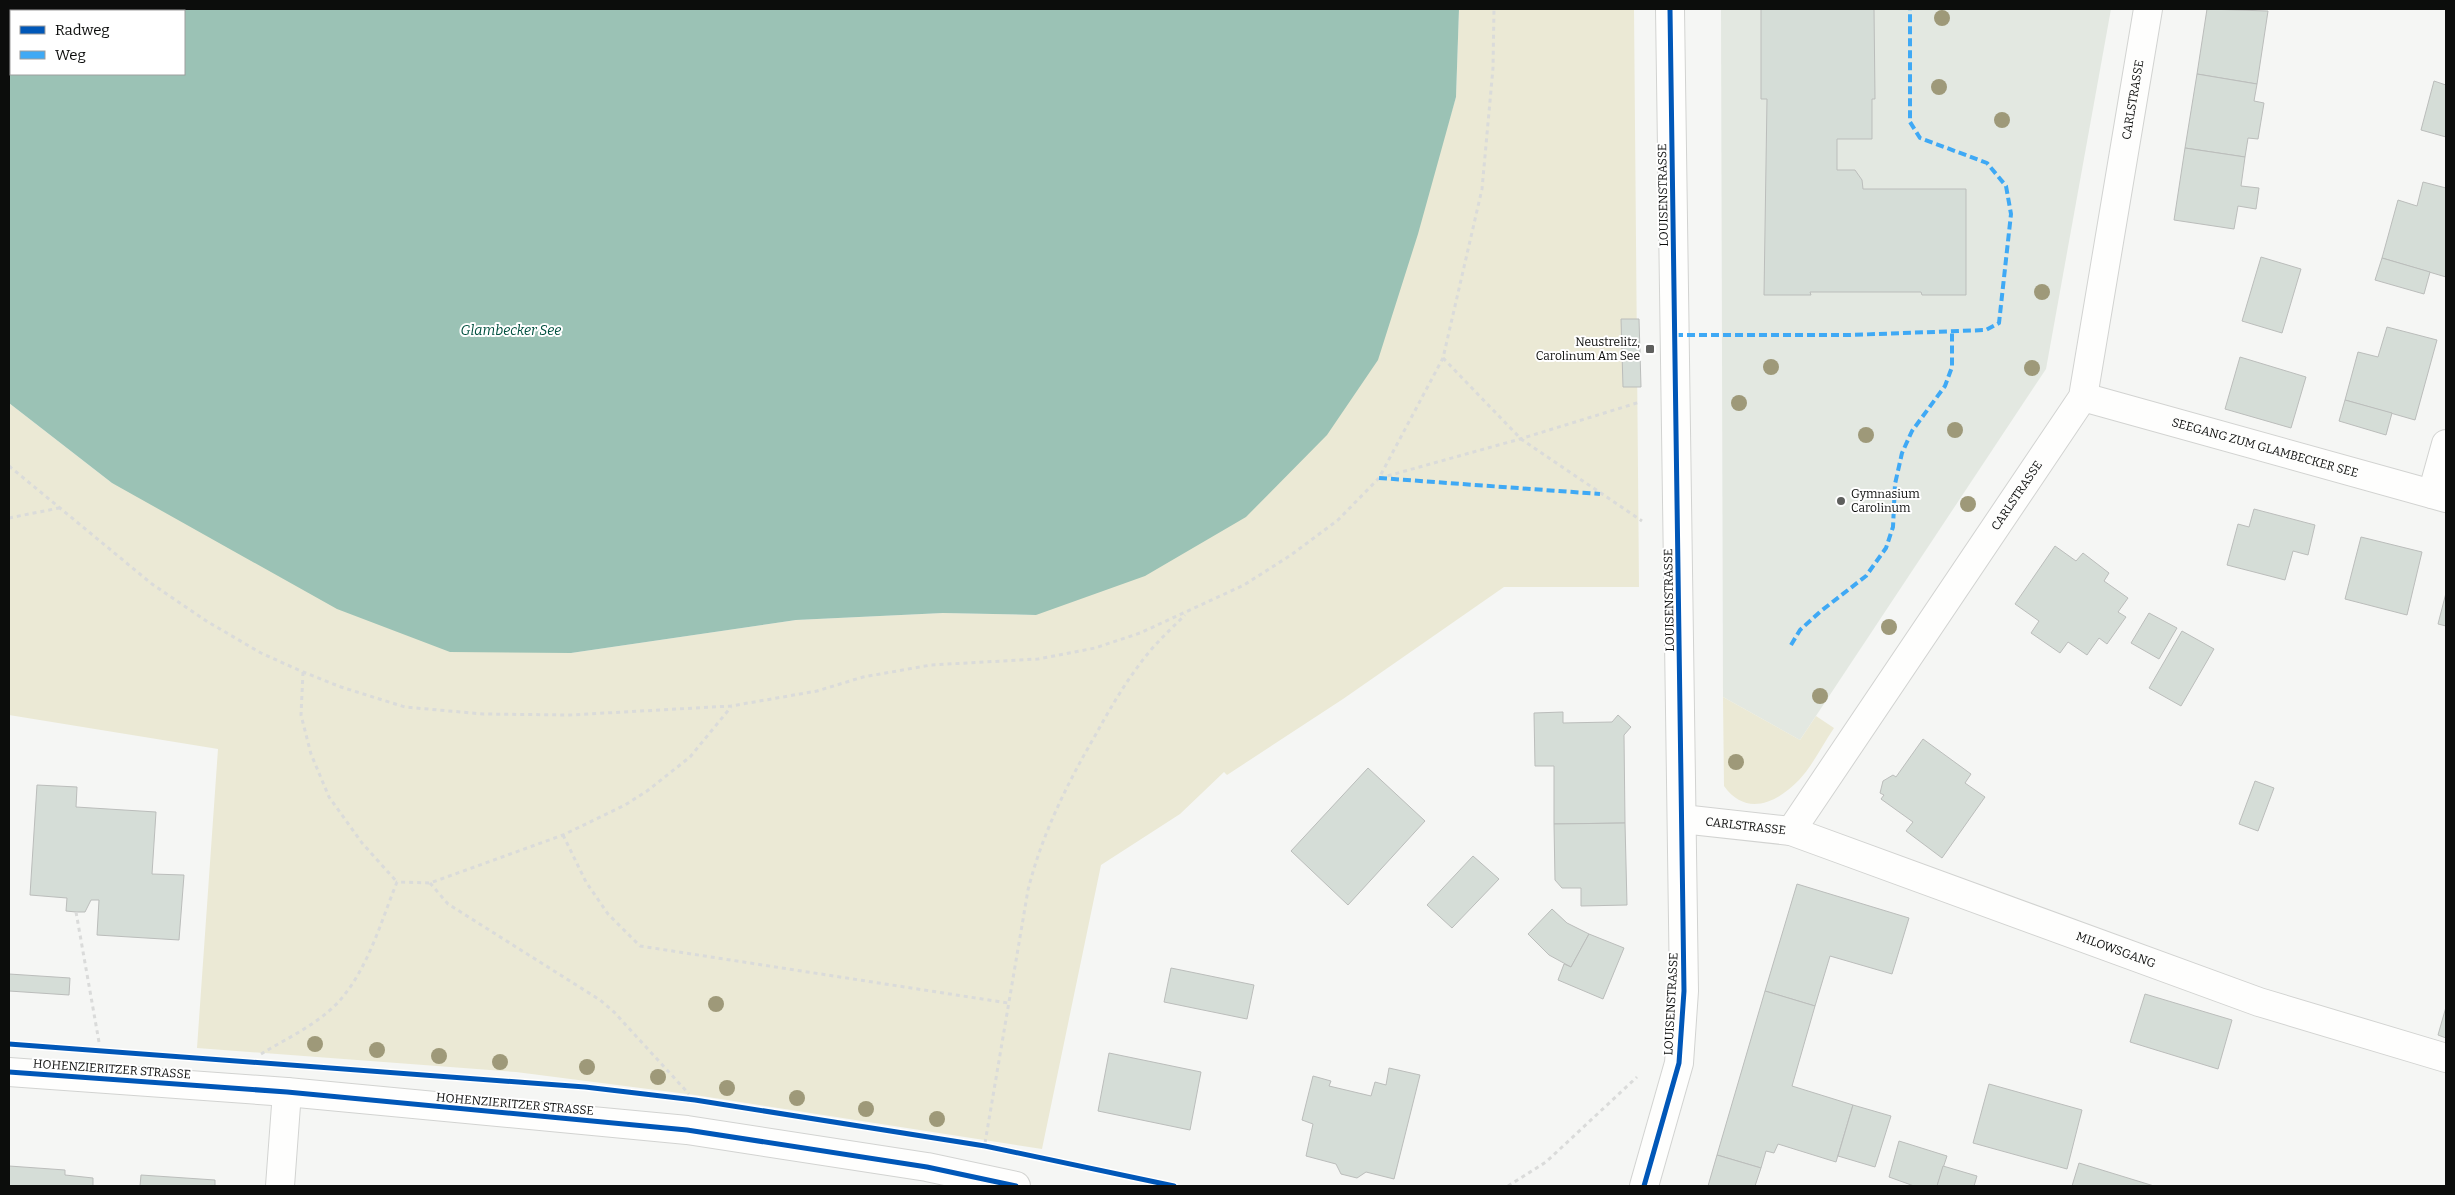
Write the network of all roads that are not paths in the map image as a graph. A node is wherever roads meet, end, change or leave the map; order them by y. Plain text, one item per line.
1 (1670, 9) edge
2 (2148, 9) edge
3 (2083, 397) junction
4 (2446, 444) edge
5 (2439, 496) edge
6 (1682, 819) junction
7 (1791, 831) junction
8 (2446, 1058) edge
9 (9, 1072) edge
10 (287, 1092) junction
11 (280, 1186) edge
12 (1016, 1186) edge
13 (1644, 1186) edge

1 - 6 street, LOUISENSTRASSE
2 - 3 street, CARLSTRASSE
3 - 5 street, SEEGANG ZUM GLAMBECKER SEE
3 - 7 street, CARLSTRASSE
4 - 5 street
6 - 7 street, CARLSTRASSE
6 - 13 street, LOUISENSTRASSE
7 - 8 street, MILOWSGANG
9 - 10 street, HOHENZIERITZER STRASSE
10 - 11 street
10 - 12 street, HOHENZIERITZER STRASSE

